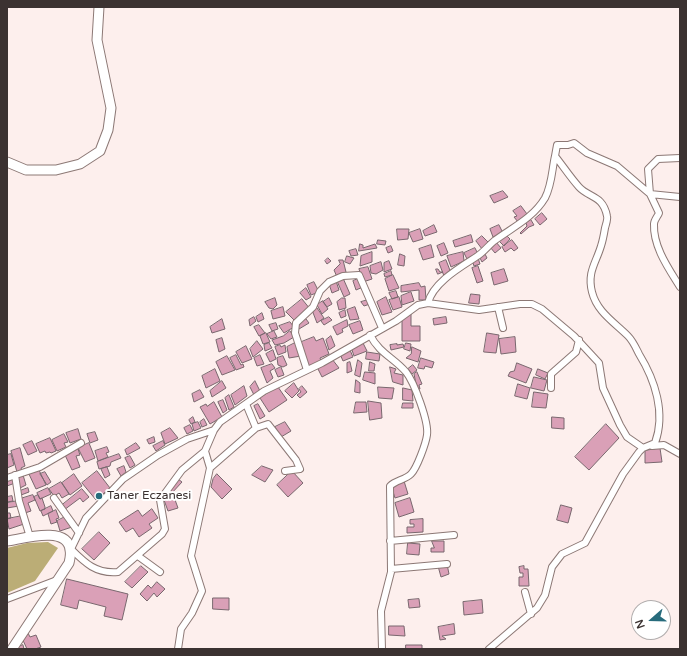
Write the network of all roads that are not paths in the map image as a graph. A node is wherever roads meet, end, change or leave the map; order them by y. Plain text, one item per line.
1 (99, 7) edge
2 (555, 156) junction
3 (680, 158) edge
4 (7, 162) edge
5 (650, 194) junction
6 (680, 197) edge
7 (680, 287) edge
8 (428, 303) junction
9 (498, 307) junction
10 (382, 328) junction
11 (503, 328) dead end
12 (370, 335) junction
13 (578, 340) junction
14 (307, 370) junction
15 (551, 388) dead end
16 (246, 404) junction
17 (256, 428) junction
18 (214, 430) junction
19 (81, 443) dead end
20 (645, 447) junction
21 (205, 451) junction
22 (680, 454) edge
23 (210, 468) junction
24 (285, 471) dead end
25 (15, 475) junction
26 (7, 478) edge
27 (54, 498) dead end
28 (79, 534) junction
29 (454, 535) dead end
30 (30, 537) junction
31 (7, 541) edge
32 (390, 542) junction
33 (71, 549) junction
34 (138, 556) junction
35 (447, 564) dead end
36 (391, 569) junction
37 (160, 572) dead end
38 (58, 580) junction
39 (525, 592) dead end
40 (7, 599) edge
41 (531, 614) junction
42 (12, 649) edge
43 (178, 649) edge
44 (382, 649) edge
45 (489, 649) edge

1 - 4 street
2 - 5 street
2 - 8 street
2 - 20 street
3 - 5 street
5 - 6 street
5 - 7 street
8 - 9 street
8 - 10 street
9 - 11 street
9 - 13 street
10 - 12 street
10 - 14 street
12 - 14 street
12 - 32 street
13 - 15 street
13 - 20 street
14 - 16 street
16 - 17 street
16 - 18 street
17 - 23 street
17 - 24 street
18 - 21 street
18 - 28 street
19 - 25 street
20 - 22 street
20 - 41 street
21 - 23 street
21 - 34 street
23 - 43 street
25 - 26 street
25 - 30 street
27 - 28 street
28 - 33 street
29 - 32 street
30 - 31 street
30 - 33 street
32 - 36 street
33 - 34 street
33 - 38 street
34 - 37 street
35 - 36 street
36 - 44 street
38 - 40 street
38 - 42 street
39 - 41 street
41 - 45 street

